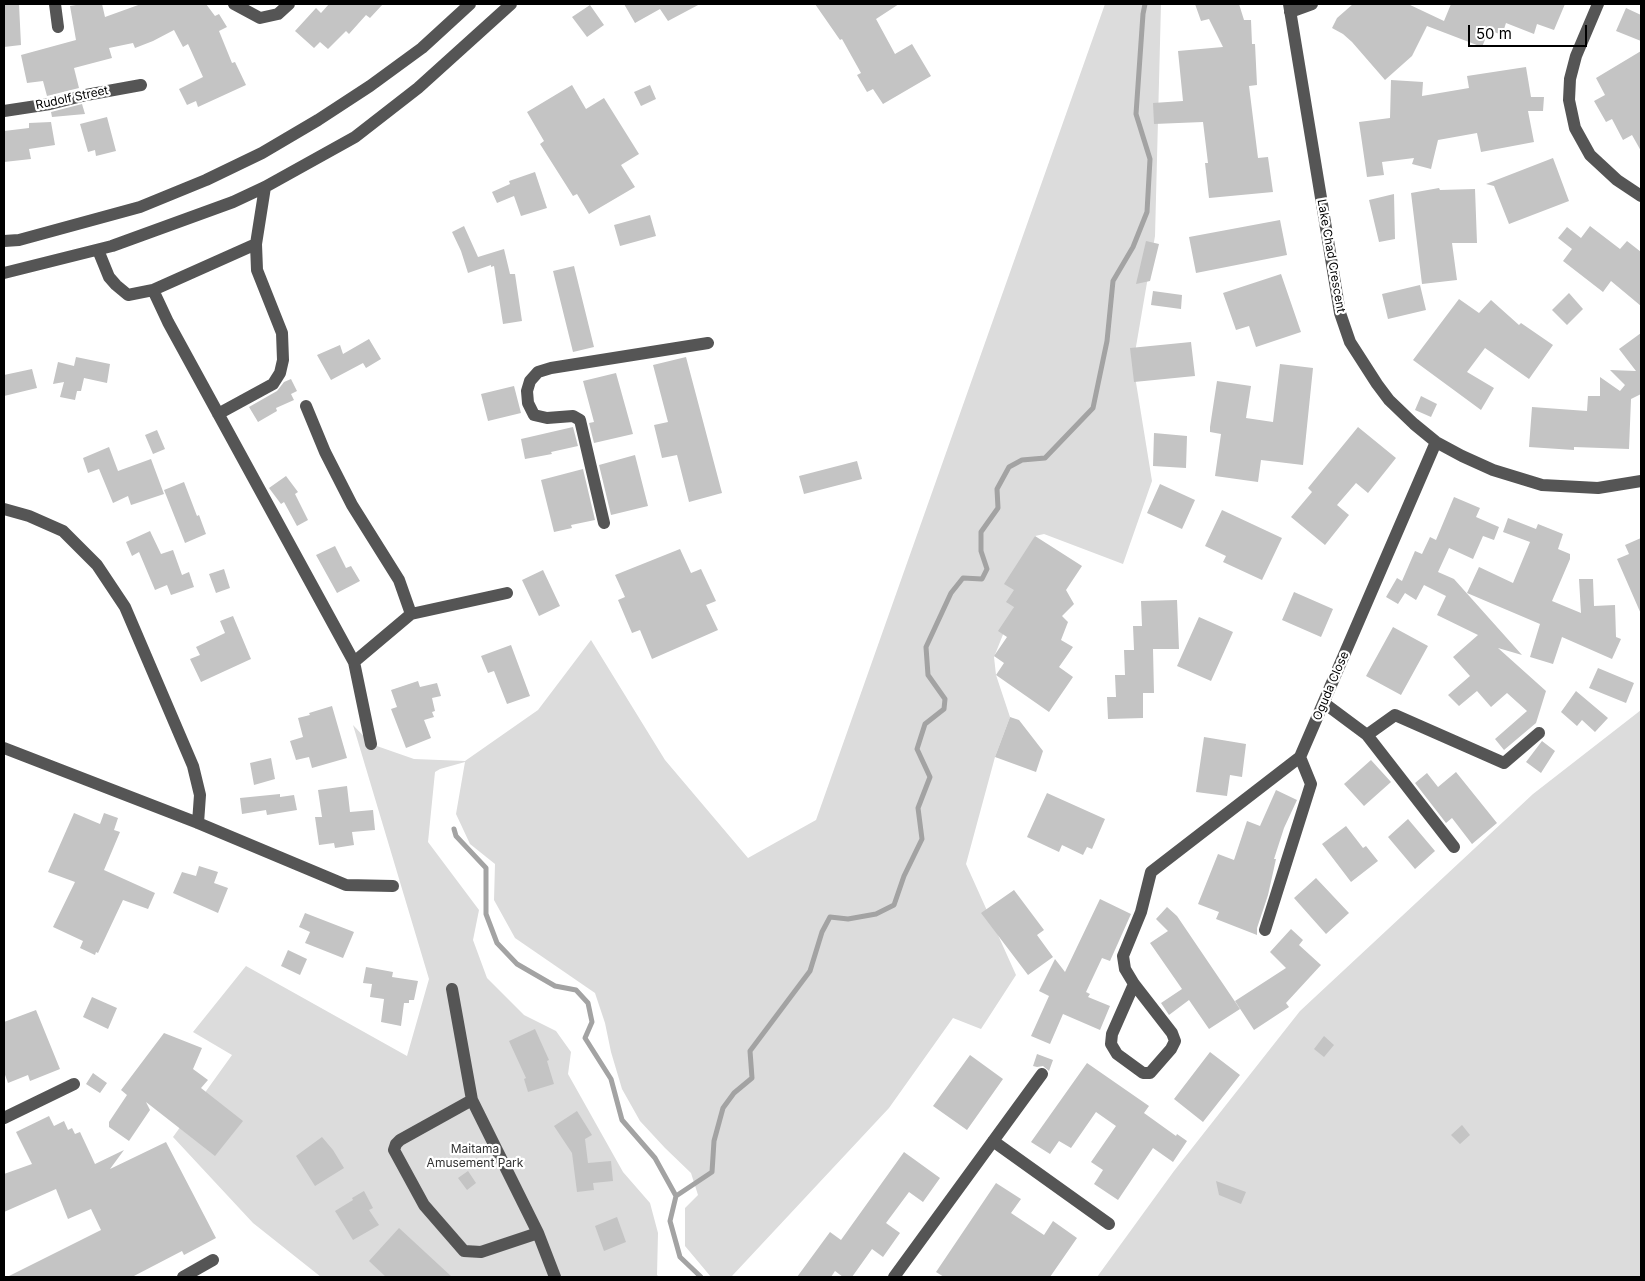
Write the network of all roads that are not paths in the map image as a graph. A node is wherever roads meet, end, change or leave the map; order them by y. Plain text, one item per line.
1 (55, 4) edge
2 (234, 4) edge
3 (289, 4) edge
4 (470, 4) edge
5 (511, 4) edge
6 (1312, 4) edge
7 (1598, 4) edge
8 (1289, 8) edge
9 (58, 27) dead end
10 (141, 85) dead end
11 (4, 111) edge
12 (265, 187) junction
13 (1641, 196) edge
14 (4, 241) edge
15 (256, 244) junction
16 (98, 250) junction
17 (4, 273) edge
18 (153, 290) junction
19 (708, 343) dead end
20 (306, 406) dead end
21 (218, 414) junction
22 (1436, 442) junction
23 (1641, 481) edge
24 (4, 509) edge
25 (604, 523) dead end
26 (507, 592) dead end
27 (411, 614) junction
28 (354, 662) junction
29 (1324, 703) junction
30 (1539, 733) dead end
31 (1367, 735) junction
32 (372, 744) dead end
33 (4, 748) edge
34 (1300, 757) junction
35 (198, 823) junction
36 (1454, 847) dead end
37 (393, 886) dead end
38 (1265, 930) dead end
39 (1134, 984) junction
40 (452, 989) dead end
41 (1042, 1074) dead end
42 (74, 1084) dead end
43 (472, 1100) junction
44 (4, 1118) edge
45 (993, 1141) junction
46 (1109, 1224) dead end
47 (538, 1233) junction
48 (213, 1260) dead end
49 (900, 1275) edge
50 (183, 1277) edge
51 (555, 1277) edge

1 - 9 street
2 - 3 street
4 - 14 street
5 - 12 street
6 - 8 street
7 - 13 street
8 - 22 street, Lake Chad Crescent
10 - 11 street, Rudolf Street
12 - 15 street
12 - 16 street
15 - 18 street
15 - 21 street
16 - 17 street
16 - 18 street
18 - 21 street
19 - 25 street
20 - 27 street
21 - 28 street
22 - 23 street, Lake Chad Crescent
22 - 29 street, Oguda Close
24 - 35 street
26 - 27 street
27 - 28 street
28 - 32 street
29 - 31 street
29 - 34 street, Oguda Close
30 - 31 street
31 - 36 street
33 - 35 street
34 - 38 street
34 - 39 street, Oguda Close
35 - 37 street
39 - 39 street
40 - 43 street
41 - 45 street
42 - 44 street
43 - 47 street
43 - 47 street
45 - 46 street
45 - 49 street
47 - 51 street
48 - 50 street

